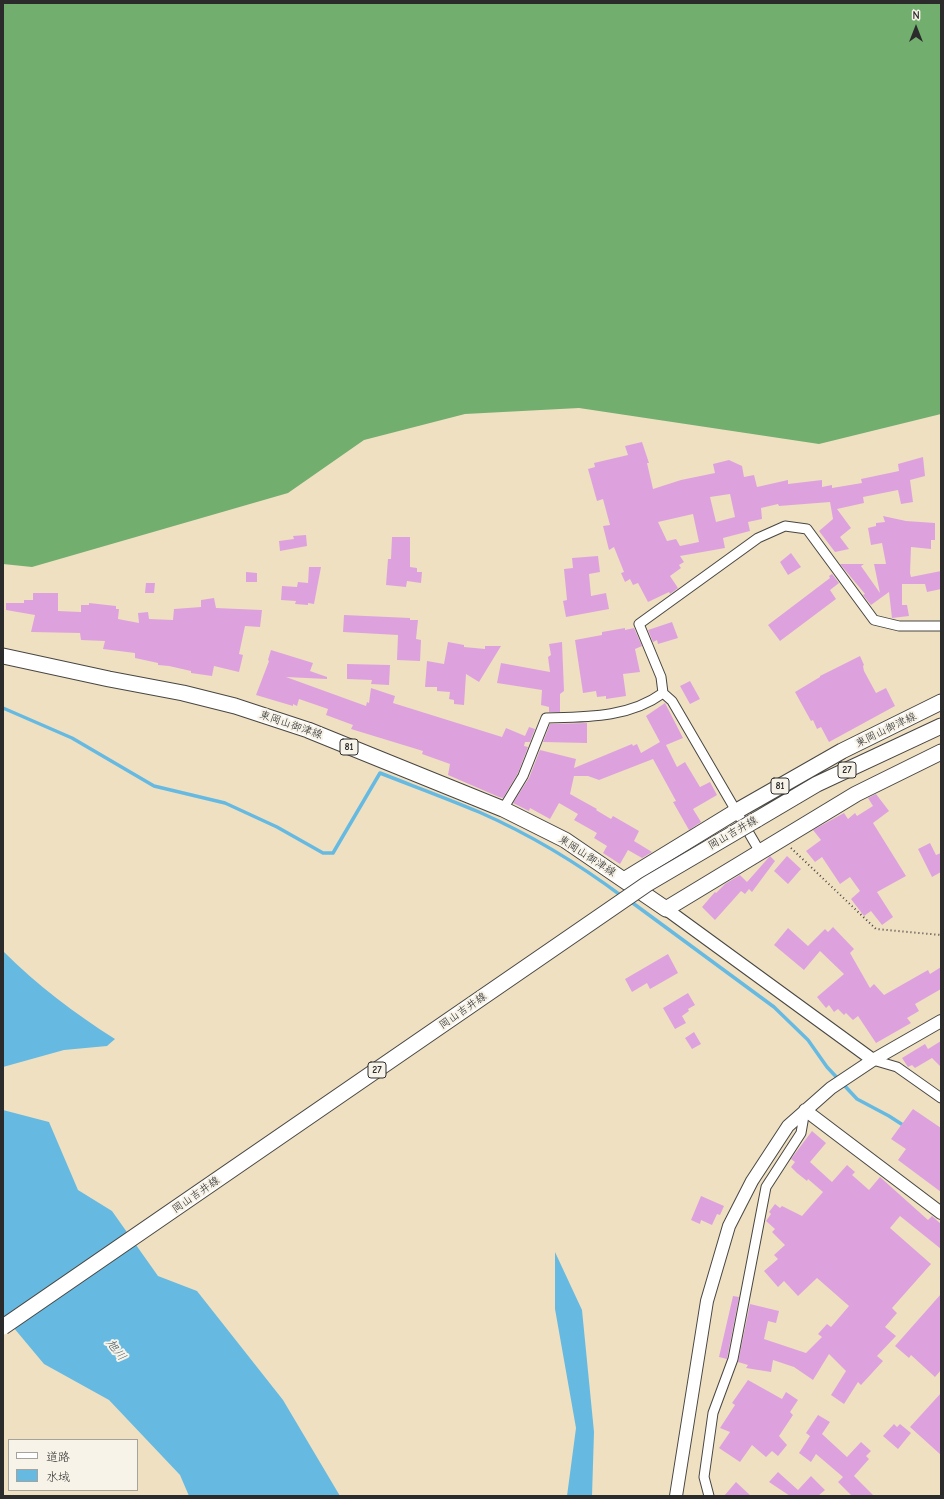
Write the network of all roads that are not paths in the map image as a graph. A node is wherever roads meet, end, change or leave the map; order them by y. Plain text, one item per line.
1 (941, 626) edge
2 (3, 656) edge
3 (663, 693) junction
4 (941, 702) edge
5 (941, 726) edge
6 (941, 752) edge
7 (503, 809) junction
8 (735, 812) junction
9 (760, 852) junction
10 (624, 880) junction
11 (666, 909) junction
12 (941, 1021) edge
13 (873, 1060) junction
14 (941, 1098) edge
15 (805, 1110) junction
16 (941, 1213) edge
17 (3, 1327) edge
18 (676, 1496) edge
19 (709, 1496) edge

1 - 3 street
2 - 7 main road, 東岡山御津線 / 81
3 - 7 street
3 - 8 street
4 - 8 main road, 東岡山御津線 / 81
5 - 17 main road, 岡山吉井線 / 27, bridge
6 - 9 main road
7 - 10 main road, 東岡山御津線 / 81
8 - 9 street
8 - 10 main road, 東岡山御津線 / 81
9 - 11 main road
10 - 11 main road, 東岡山御津線 / 81
11 - 13 street
12 - 13 street
13 - 14 street
13 - 15 street
15 - 16 street
15 - 18 street
15 - 19 street

